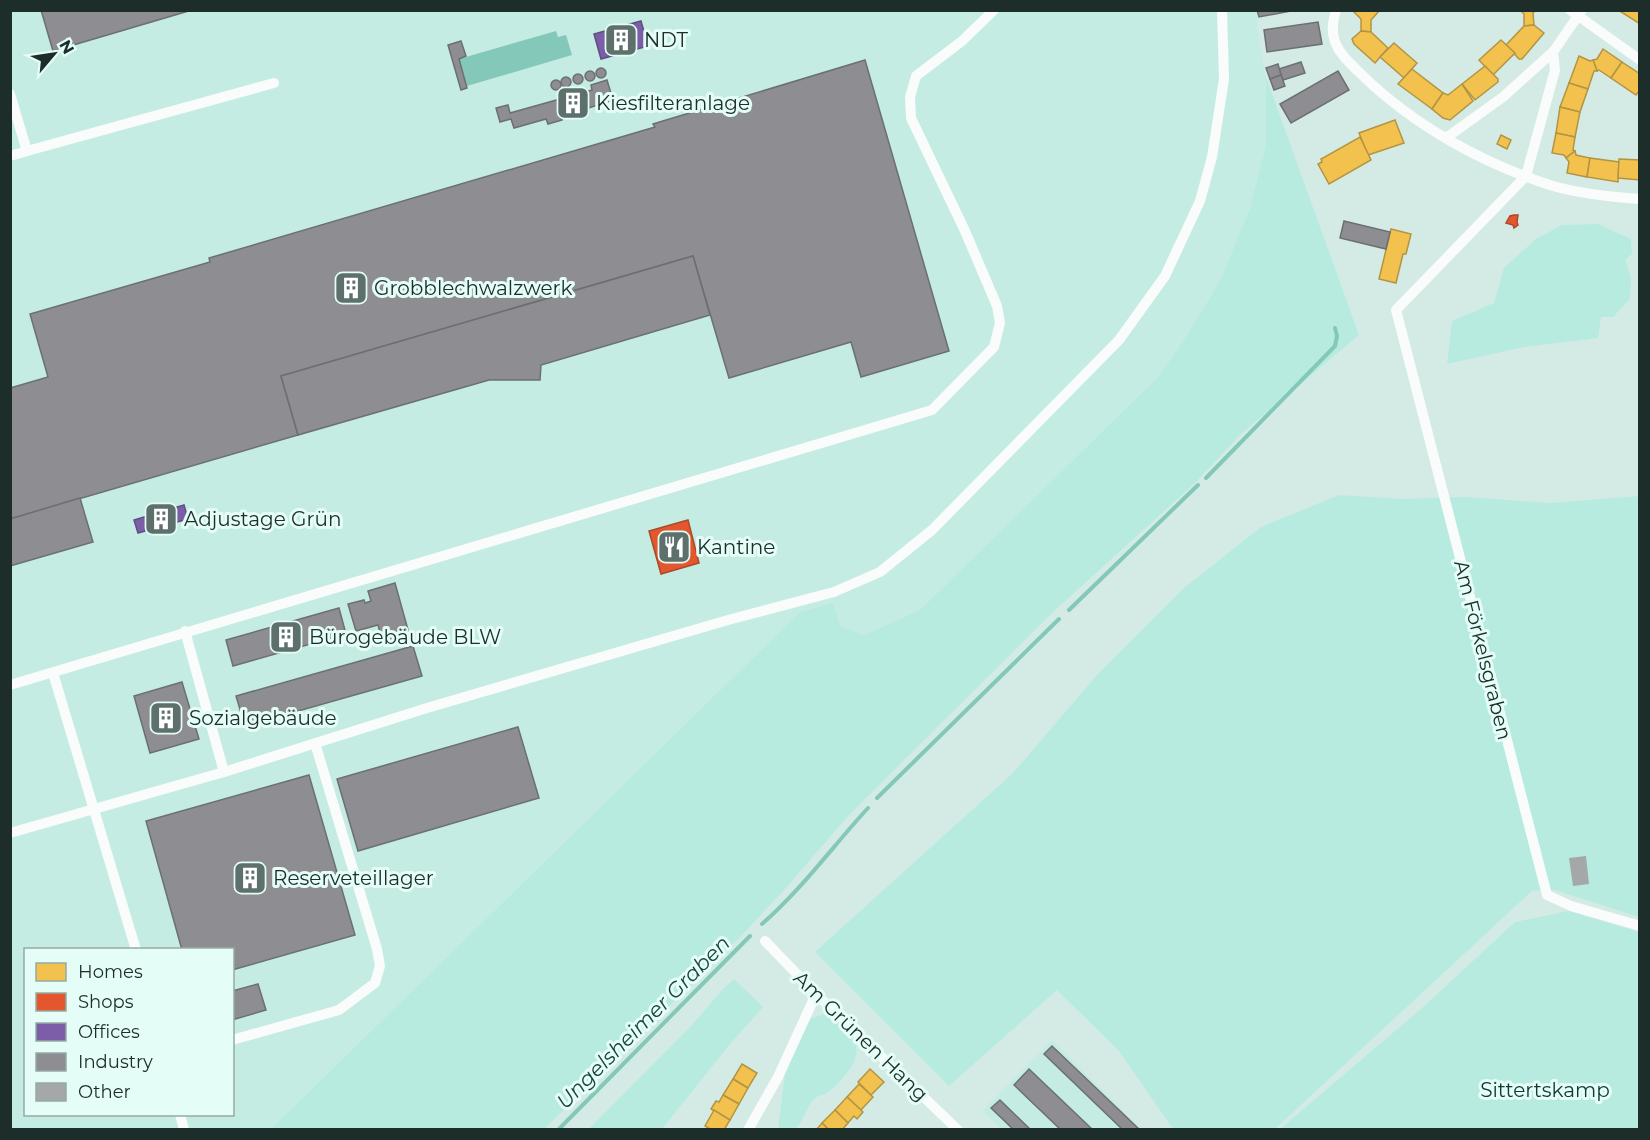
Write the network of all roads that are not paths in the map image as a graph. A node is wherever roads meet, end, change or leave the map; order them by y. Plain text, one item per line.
1 (994, 10) edge
2 (1222, 10) edge
3 (1336, 10) edge
4 (1577, 13) edge
5 (1553, 52) junction
6 (1640, 60) edge
7 (274, 83) dead end
8 (10, 94) edge
9 (1446, 138) junction
10 (27, 151) junction
11 (10, 156) edge
12 (1526, 176) junction
13 (1640, 199) edge
14 (185, 631) junction
15 (53, 673) junction
16 (10, 685) edge
17 (315, 743) junction
18 (224, 772) junction
19 (93, 810) junction
20 (10, 833) edge
21 (1640, 926) edge
22 (765, 941) dead end
23 (135, 948) edge
24 (816, 994) junction
25 (234, 1039) edge
26 (748, 1130) edge
27 (958, 1130) edge

1 - 14 street
2 - 17 street
3 - 9 street
4 - 5 street
4 - 6 street
5 - 9 street
5 - 12 street
7 - 10 street
8 - 10 street
9 - 12 street
10 - 11 street
12 - 13 street
12 - 21 street, Am Förkelsgraben
14 - 15 street
14 - 18 street
15 - 16 street
15 - 19 street
17 - 18 street
17 - 25 street
18 - 19 street
19 - 20 street
19 - 23 street
22 - 24 street, Am Grünen Hang
24 - 26 street
24 - 27 street, Am Grünen Hang

